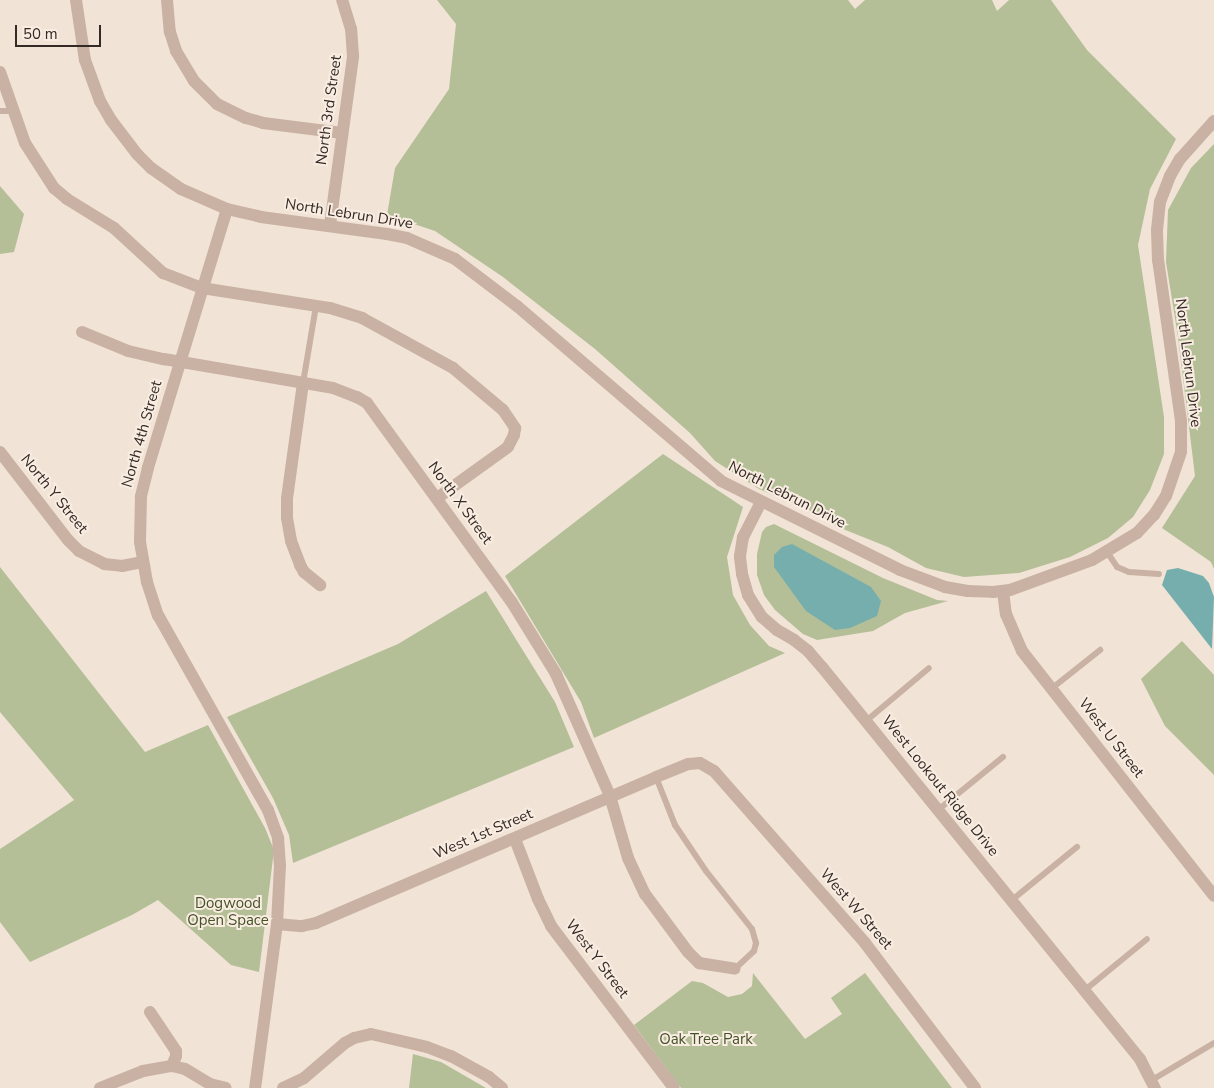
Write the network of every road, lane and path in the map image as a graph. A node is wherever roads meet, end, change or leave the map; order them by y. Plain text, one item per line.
1 (76, 0) edge
2 (167, 0) edge
3 (342, 0) edge
4 (0, 72) edge
5 (6, 111) edge
6 (1214, 121) edge
7 (342, 133) junction
8 (226, 209) junction
9 (330, 226) junction
10 (202, 288) junction
11 (316, 306) junction
12 (82, 332) dead end
13 (180, 363) junction
14 (303, 383) junction
15 (0, 452) edge
16 (437, 498) junction
17 (761, 502) junction
18 (1107, 552) junction
19 (142, 562) junction
20 (1159, 574) dead end
21 (320, 585) dead end
22 (1003, 591) junction
23 (1100, 650) dead end
24 (929, 668) dead end
25 (1052, 689) junction
26 (866, 720) junction
27 (1003, 757) dead end
28 (700, 763) joint
29 (656, 777) junction
30 (610, 796) junction
31 (938, 810) junction
32 (515, 839) junction
33 (1077, 847) dead end
34 (1214, 896) edge
35 (1012, 900) junction
36 (277, 924) junction
37 (1147, 939) dead end
38 (735, 970) joint
39 (1084, 990) junction
40 (150, 1012) dead end
41 (1214, 1043) edge
42 (172, 1066) junction
43 (1154, 1084) edge
44 (100, 1088) edge
45 (226, 1088) edge
46 (255, 1088) edge
47 (283, 1088) edge
48 (502, 1088) edge
49 (674, 1088) edge
50 (975, 1088) edge

1 - 8 street, North Lebrun Drive
2 - 7 street
3 - 7 street, North 3rd Street
4 - 5 street
5 - 10 street
6 - 18 street, North Lebrun Drive
7 - 9 street, North 3rd Street
8 - 9 street, North Lebrun Drive
8 - 10 street, North 4th Street
9 - 17 street, North Lebrun Drive
10 - 11 street
10 - 13 street, North 4th Street
11 - 14 lane
11 - 16 street
12 - 13 street, North X Street
13 - 14 street, North X Street
13 - 19 street, North 4th Street
14 - 16 street, North X Street
14 - 21 street
15 - 19 street, North Y Street
16 - 30 street, North X Street
17 - 22 street, North Lebrun Drive
17 - 26 street, West Lookout Ridge Drive
18 - 20 lane
18 - 22 street, North Lebrun Drive
19 - 36 street, North 4th Street
22 - 25 street, West U Street
23 - 25 lane
24 - 26 lane
25 - 34 street, West U Street
26 - 31 street, West Lookout Ridge Drive
27 - 31 lane
28 - 29 street, West 1st Street
28 - 50 street, West W Street
29 - 30 street, West 1st Street
29 - 38 lane
30 - 32 street, West 1st Street
30 - 38 street, North X Street
31 - 35 street, West Lookout Ridge Drive
32 - 36 street, West 1st Street
32 - 49 street, West Y Street
33 - 35 lane
35 - 39 street, West Lookout Ridge Drive
36 - 46 street, North 4th Street
37 - 39 lane
39 - 43 street, West Lookout Ridge Drive
40 - 42 street
41 - 43 lane
42 - 44 street
42 - 45 street
47 - 48 street

